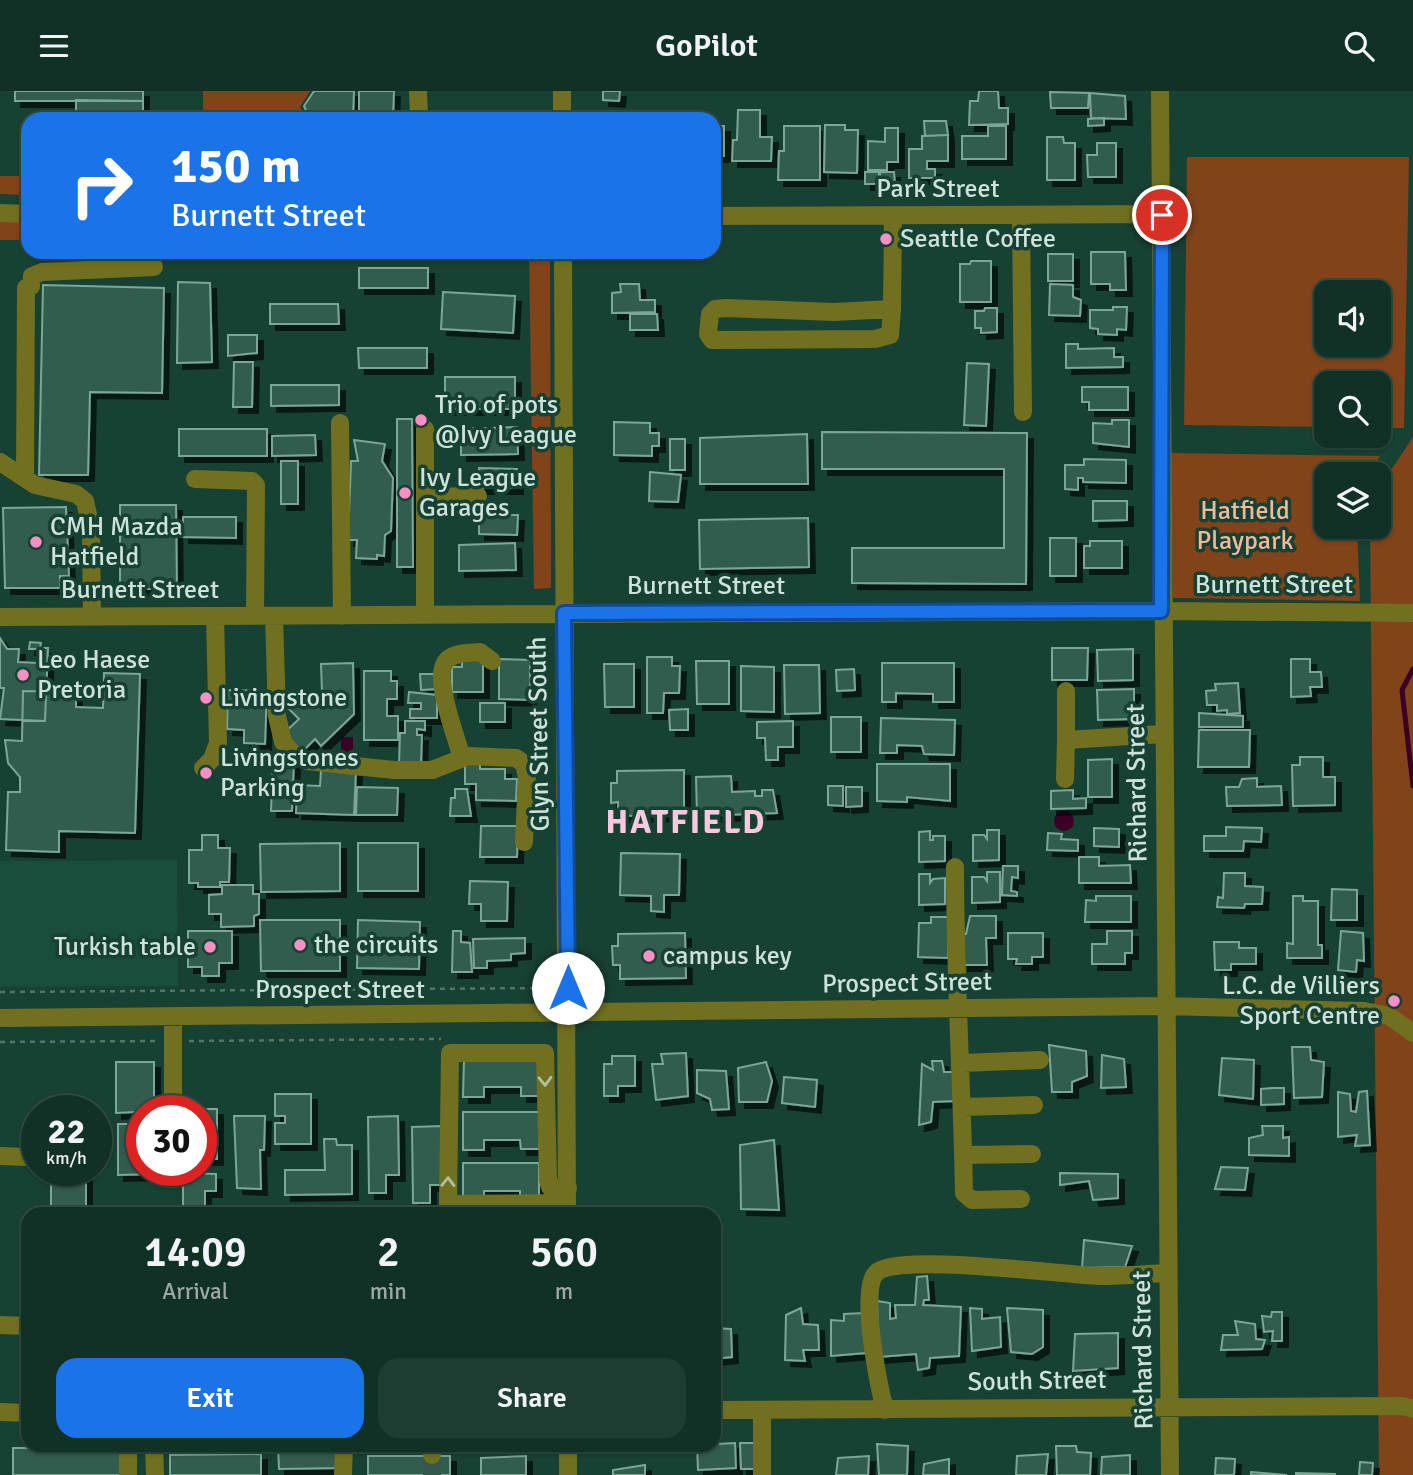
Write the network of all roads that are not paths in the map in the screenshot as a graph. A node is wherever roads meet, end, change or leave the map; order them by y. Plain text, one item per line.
1 (418, 91) edge
2 (562, 91) edge
3 (1160, 91) edge
4 (419, 112) edge
5 (562, 112) edge
6 (0, 213) edge
7 (21, 213) edge
8 (893, 215) junction
9 (1021, 215) junction
10 (1162, 215) junction
11 (721, 216) edge
12 (563, 259) edge
13 (103, 261) edge
14 (154, 267) dead end
15 (892, 309) junction
16 (1023, 412) dead end
17 (341, 423) dead end
18 (425, 429) dead end
19 (0, 462) edge
20 (25, 478) junction
21 (195, 479) dead end
22 (478, 496) dead end
23 (425, 497) junction
24 (1161, 611) junction
25 (564, 613) junction
26 (1413, 613) edge
27 (342, 615) junction
28 (425, 615) junction
29 (92, 616) junction
30 (255, 616) junction
31 (274, 616) junction
32 (0, 617) edge
33 (215, 617) junction
34 (492, 661) dead end
35 (1066, 691) dead end
36 (1163, 734) junction
37 (1066, 740) junction
38 (462, 758) junction
39 (203, 768) dead end
40 (1065, 779) dead end
41 (524, 842) dead end
42 (955, 867) dead end
43 (1165, 1006) junction
44 (957, 1008) junction
45 (568, 1014) junction
46 (173, 1017) junction
47 (0, 1018) edge
48 (1413, 1033) edge
49 (1040, 1060) dead end
50 (962, 1063) junction
51 (173, 1095) edge
52 (1034, 1105) dead end
53 (962, 1107) junction
54 (1032, 1154) dead end
55 (963, 1155) junction
56 (0, 1156) edge
57 (21, 1157) edge
58 (1021, 1199) dead end
59 (568, 1202) edge
60 (1168, 1273) junction
61 (0, 1325) edge
62 (21, 1326) edge
63 (1170, 1405) junction
64 (1410, 1406) edge
65 (721, 1410) edge
66 (762, 1410) junction
67 (885, 1410) junction
68 (0, 1412) edge
69 (21, 1413) edge
70 (128, 1452) edge
71 (154, 1452) edge
72 (344, 1452) edge
73 (568, 1452) edge
74 (128, 1475) edge
75 (155, 1475) edge
76 (342, 1475) edge
77 (568, 1475) edge
78 (762, 1475) edge
79 (1170, 1475) edge

1 - 4 street
2 - 5 street
3 - 10 street, Richard Street
6 - 7 street
8 - 9 street, Park Street
8 - 11 street, Park Street
8 - 15 street
9 - 10 street, Park Street
9 - 16 street
10 - 24 street, Richard Street
12 - 25 street, Glyn Street South
13 - 14 street
13 - 20 street
15 - 15 street
17 - 27 street
18 - 23 street
19 - 20 street
20 - 29 street
21 - 30 street
22 - 23 street
23 - 28 street
24 - 25 street, Burnett Street
24 - 26 street, Burnett Street
24 - 36 street, Richard Street
25 - 28 street, Burnett Street
25 - 45 street, Glyn Street South
27 - 28 street, Burnett Street
27 - 31 street, Burnett Street
29 - 32 street, Burnett Street
29 - 33 street, Burnett Street
30 - 31 street, Burnett Street
30 - 33 street, Burnett Street
31 - 38 street
33 - 39 street
34 - 38 street
35 - 37 street
36 - 37 street
36 - 43 street, Richard Street
37 - 40 street
38 - 41 street
42 - 44 street
43 - 44 street, Prospect Street
43 - 48 street, Prospect Street
43 - 60 street, Richard Street
44 - 45 street, Prospect Street
44 - 50 street
45 - 46 street, Prospect Street
45 - 59 street, Glyn Street South
46 - 47 street, Prospect Street
46 - 51 street
49 - 50 street
50 - 53 street
52 - 53 street
53 - 55 street
54 - 55 street
55 - 58 street
56 - 57 street
59 -> 59 street
60 - 63 street, Richard Street
60 - 67 street
61 - 62 street
63 - 64 street, South Street
63 - 67 street, South Street
63 - 79 street, Richard Street
65 - 66 street, South Street
66 - 67 street, South Street
66 - 78 street
68 - 69 street
70 - 74 street
71 - 75 street
72 - 76 street
73 - 77 street

